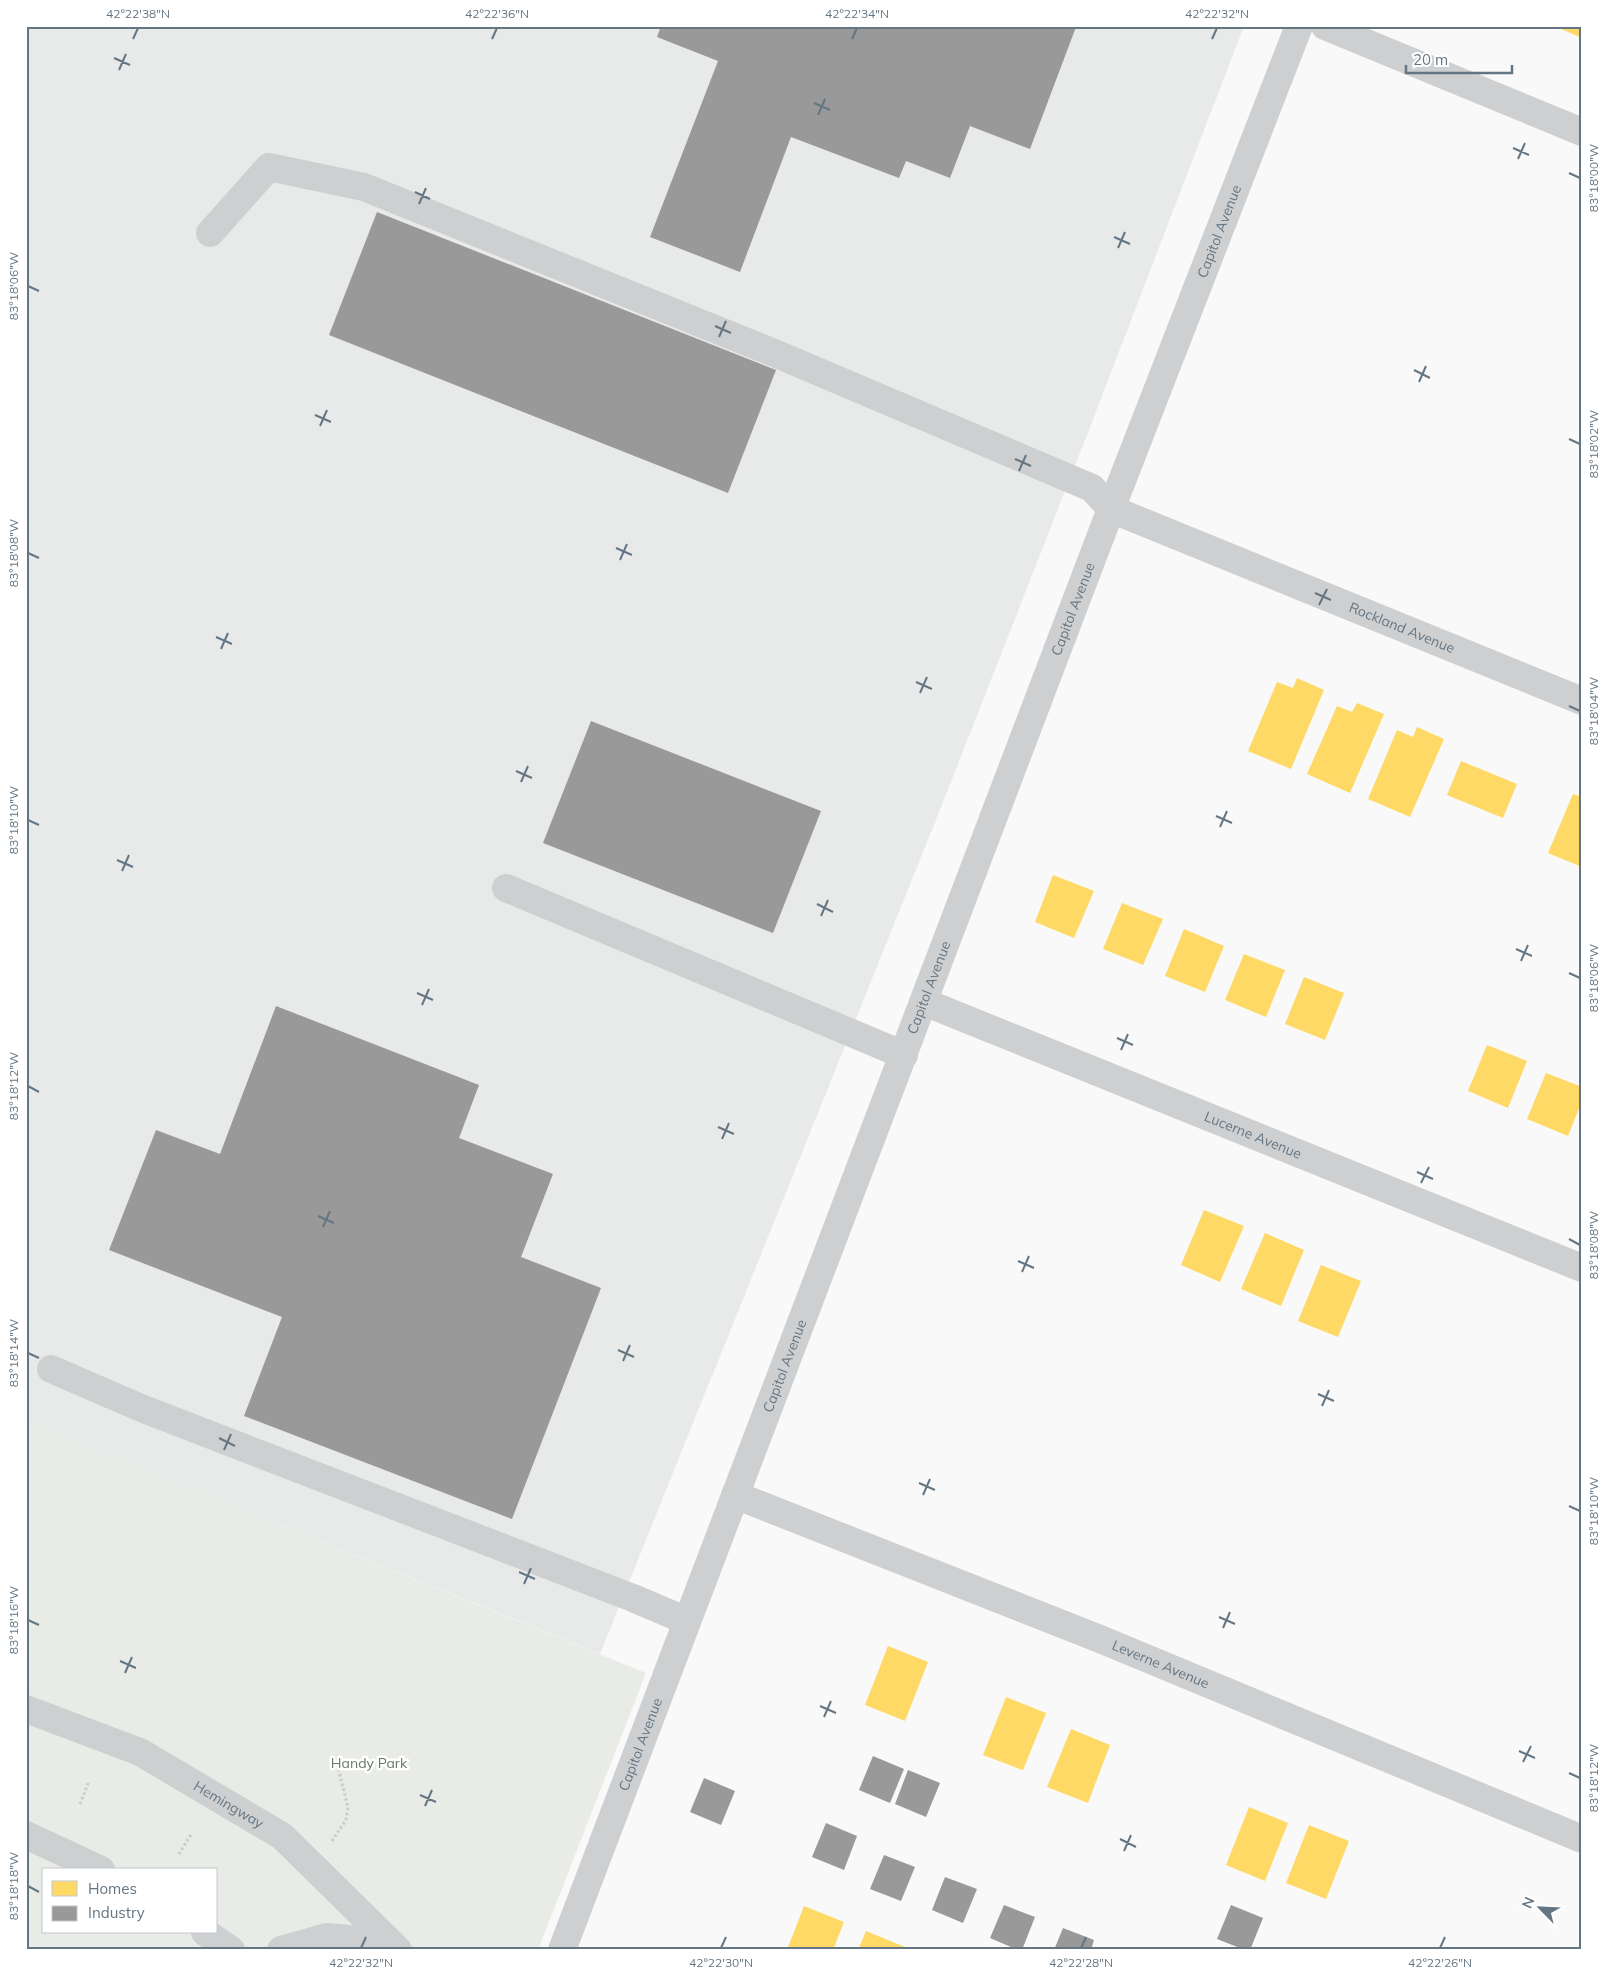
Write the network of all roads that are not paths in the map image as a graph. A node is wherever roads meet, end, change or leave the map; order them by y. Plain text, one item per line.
1 (1299, 26) edge
2 (1325, 26) edge
3 (1582, 132) edge
4 (210, 233) dead end
5 (1111, 509) junction
6 (1582, 701) edge
7 (506, 888) dead end
8 (924, 1002) junction
9 (904, 1055) junction
10 (1582, 1268) edge
11 (51, 1369) dead end
12 (735, 1495) junction
13 (687, 1621) junction
14 (26, 1710) edge
15 (26, 1835) edge
16 (1582, 1840) edge
17 (98, 1868) edge
18 (208, 1934) edge
19 (395, 1946) edge
20 (231, 1950) edge
21 (281, 1950) edge
22 (562, 1950) edge

1 - 5 street, Capitol Avenue
2 - 3 street
4 - 5 street
5 - 6 street, Rockland Avenue
5 - 8 street, Capitol Avenue
7 - 9 street
8 - 9 street, Capitol Avenue
8 - 10 street, Lucerne Avenue
9 - 12 street, Capitol Avenue
11 - 13 street
12 - 13 street, Capitol Avenue
12 - 16 street, Leverne Avenue
13 - 22 street, Capitol Avenue
14 - 19 street, Hemingway
15 - 17 street
18 - 20 street
19 - 21 street

